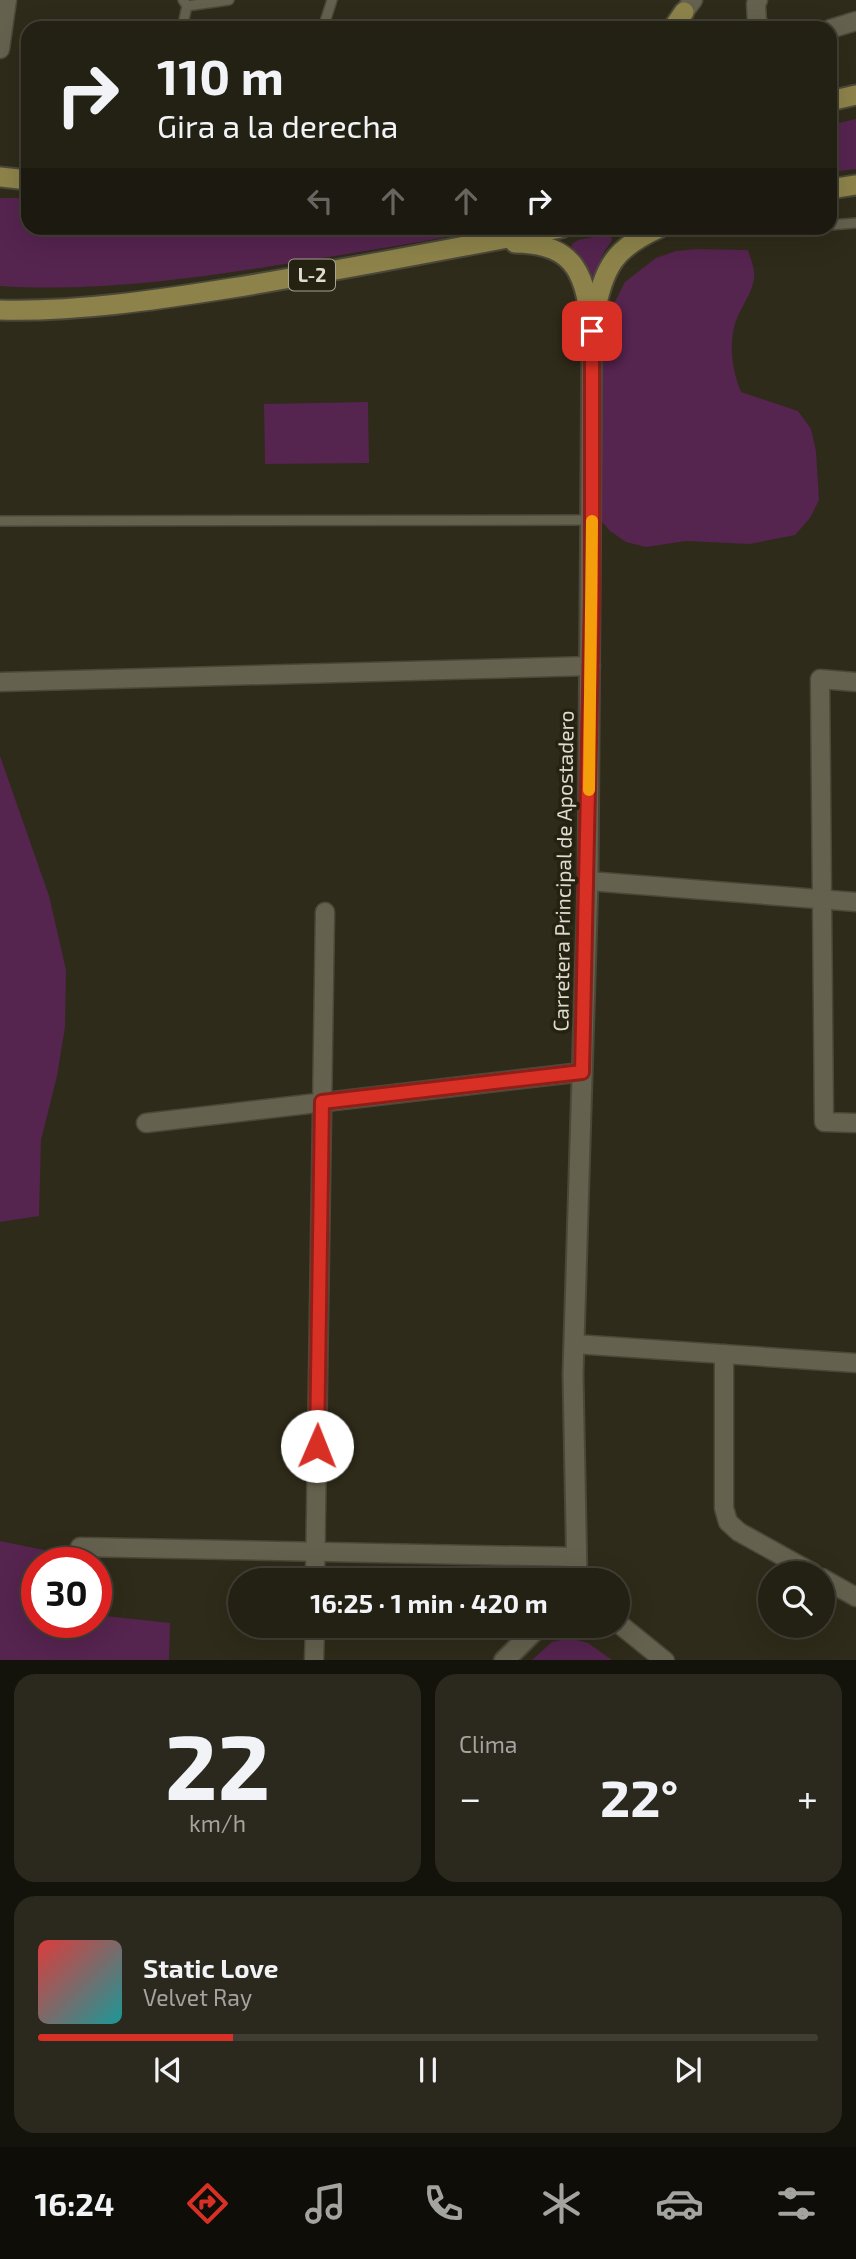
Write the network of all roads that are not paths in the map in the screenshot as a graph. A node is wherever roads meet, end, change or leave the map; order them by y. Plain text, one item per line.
1 (7, 0) edge
2 (229, 0) edge
3 (332, 0) edge
4 (758, 0) edge
5 (185, 3) edge
6 (183, 21) edge
7 (325, 21) edge
8 (757, 21) edge
9 (856, 21) edge
10 (837, 27) edge
11 (0, 49) edge
12 (856, 95) edge
13 (837, 99) edge
14 (0, 177) edge
15 (21, 179) edge
16 (856, 185) edge
17 (21, 186) edge
18 (0, 188) edge
19 (837, 188) edge
20 (856, 223) edge
21 (837, 224) edge
22 (524, 235) edge
23 (647, 235) edge
24 (486, 242) junction
25 (0, 299) edge
26 (60, 308) junction
27 (0, 310) edge
28 (592, 331) junction
29 (592, 520) junction
30 (0, 522) edge
31 (590, 666) junction
32 (0, 682) edge
33 (856, 682) edge
34 (588, 881) junction
35 (822, 899) junction
36 (856, 902) edge
37 (325, 912) dead end
38 (582, 1072) junction
39 (322, 1102) junction
40 (146, 1123) dead end
41 (856, 1123) edge
42 (574, 1344) junction
43 (724, 1354) junction
44 (856, 1363) edge
45 (112, 1548) edge
46 (316, 1552) junction
47 (577, 1557) junction
48 (791, 1561) edge
49 (315, 1568) edge
50 (577, 1568) edge
51 (835, 1585) edge
52 (856, 1597) edge
53 (630, 1632) edge
54 (314, 1638) edge
55 (527, 1638) edge
56 (314, 1660) edge
57 (505, 1660) edge
58 (664, 1660) edge

1 - 11 street
2 - 5 lane
3 - 7 lane
4 - 8 street
5 - 6 lane
9 - 10 street
12 - 13 main road
14 - 15 main road
16 - 19 main road
17 - 18 main road
20 - 21 lane
22 - 24 main road, L-2
23 - 28 main road
24 - 26 main road, L-2
24 - 28 main road
25 - 26 main road
26 - 27 main road, L-2
28 - 29 street, Carretera Principal de Apostadero
29 - 30 lane
29 - 31 street, Carretera Principal de Apostadero
31 - 32 street
31 - 34 street, Carretera Principal de Apostadero
33 - 35 street
34 - 35 street
34 - 38 street, Carretera Principal de Apostadero
35 - 36 street
35 - 41 street
37 - 39 street
38 - 39 street
38 - 42 street, Carretera Principal de Apostadero
39 - 40 street
39 - 46 street
42 - 43 street
42 - 47 street, Carretera Principal de Apostadero
43 - 44 street
43 - 48 street
45 - 46 street
46 - 47 street
46 - 49 street
47 - 50 street, Carretera Principal de Apostadero
51 - 52 street
53 - 58 street
54 - 56 street
55 - 57 street

